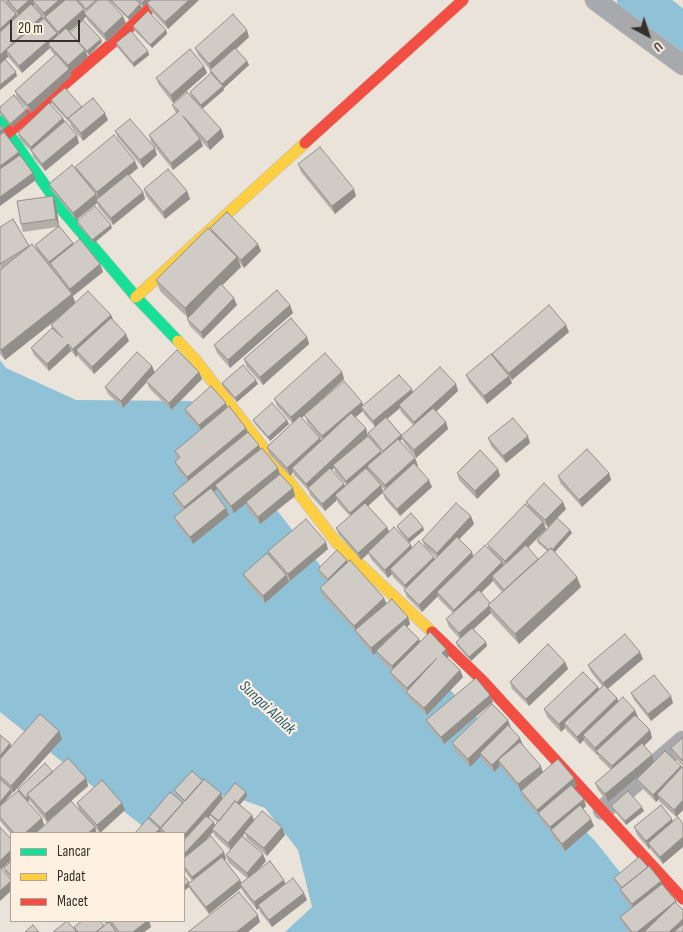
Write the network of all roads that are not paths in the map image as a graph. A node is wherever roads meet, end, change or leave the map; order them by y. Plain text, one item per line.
1 (158, 0) edge
2 (464, 0) edge
3 (595, 0) edge
4 (683, 65) edge
5 (0, 121) edge
6 (8, 133) junction
7 (136, 297) junction
8 (683, 741) edge
9 (603, 810) junction
10 (683, 899) edge

1 - 6 street
2 - 7 street
3 - 4 street
5 - 6 street
6 - 7 street
7 - 9 street
8 - 9 street
9 - 10 street

